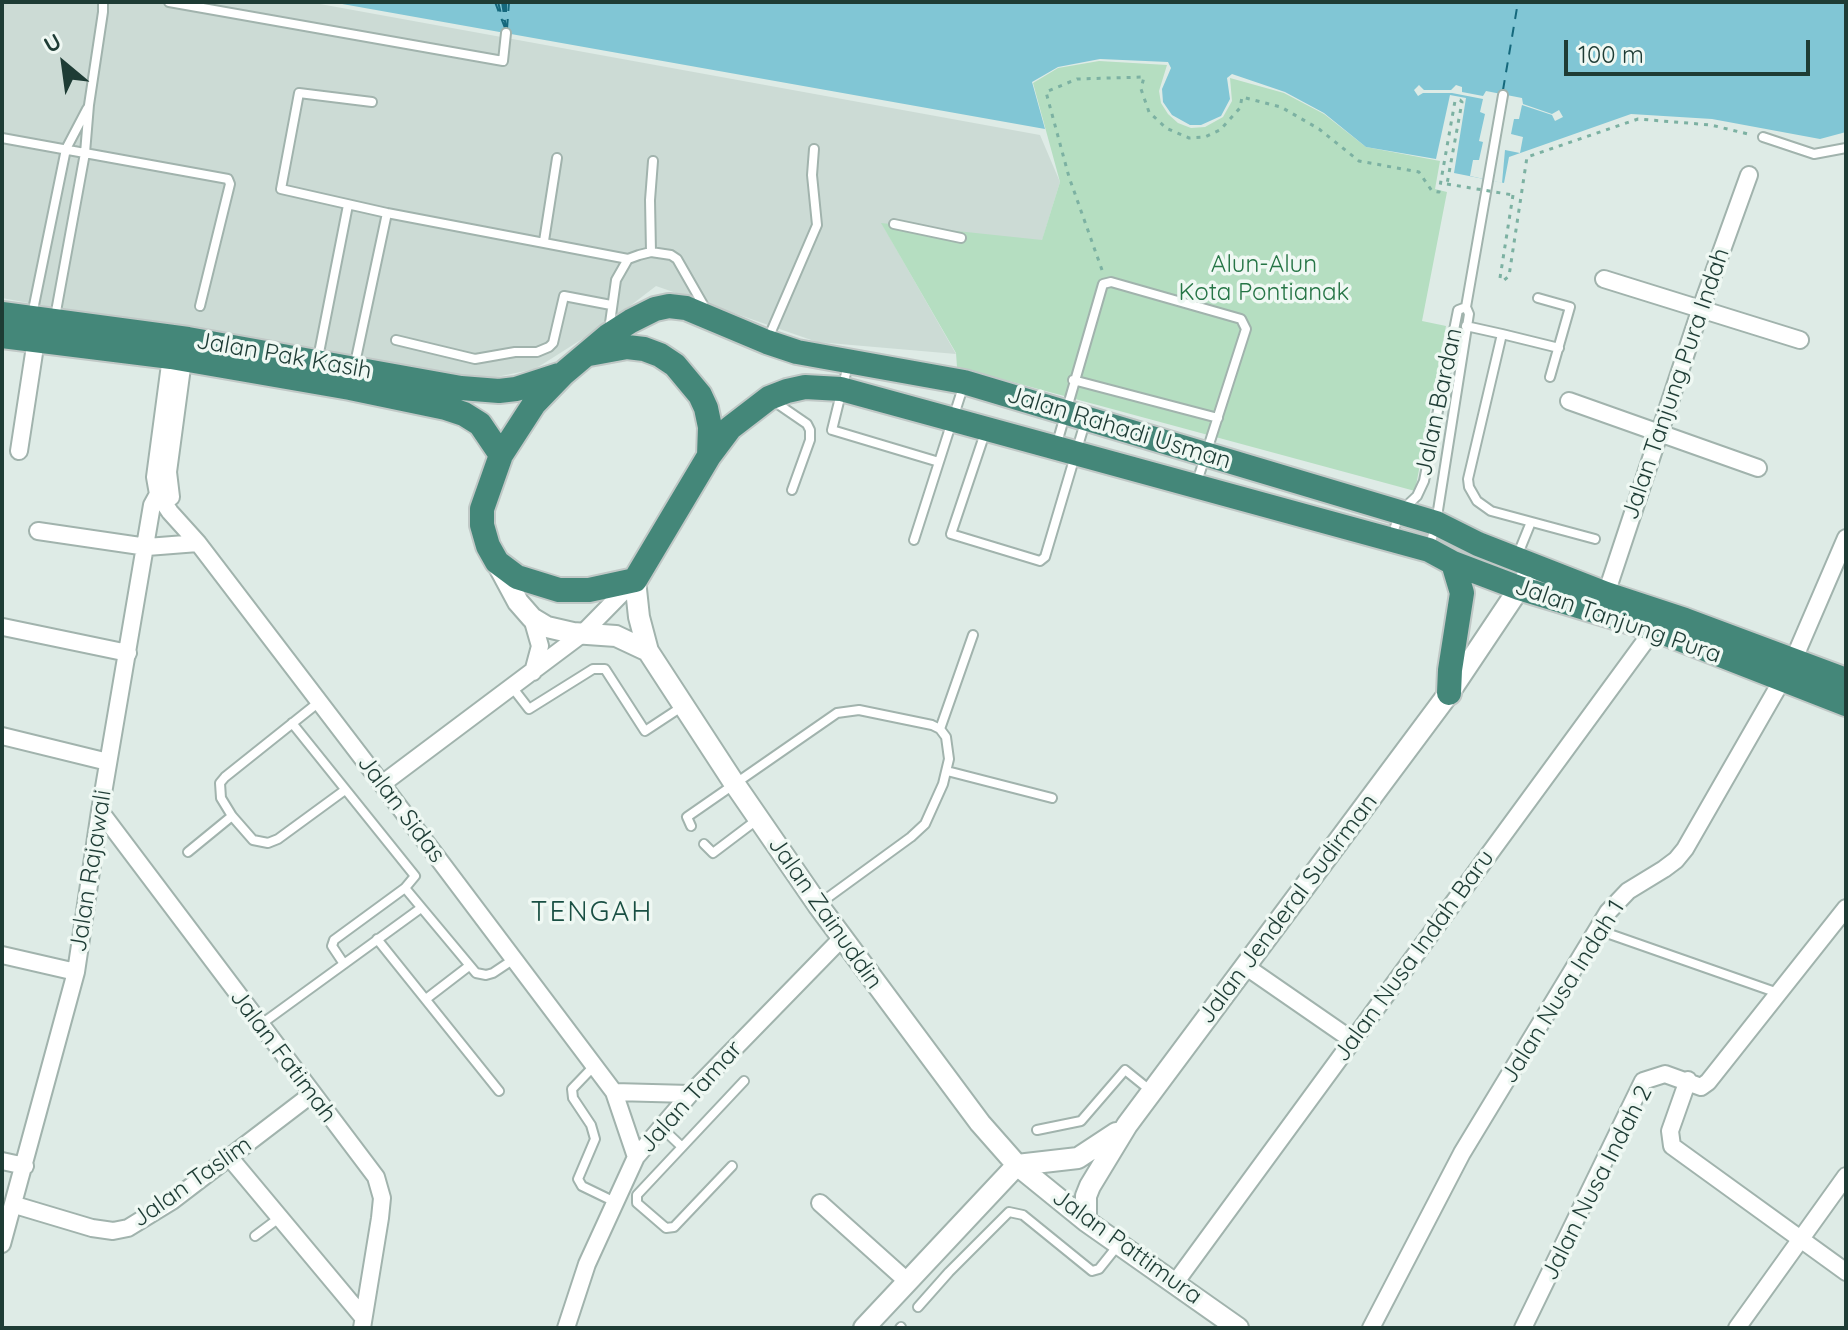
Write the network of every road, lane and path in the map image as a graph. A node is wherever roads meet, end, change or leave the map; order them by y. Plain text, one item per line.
1 (103, 2) edge
2 (169, 2) edge
3 (506, 33) dead end
4 (1503, 95) dead end
5 (372, 102) dead end
6 (89, 105) junction
7 (1763, 137) joint
8 (2, 138) edge
9 (1846, 148) edge
10 (66, 149) junction
11 (814, 149) dead end
12 (85, 153) junction
13 (557, 158) dead end
14 (653, 161) dead end
15 (1749, 175) dead end
16 (348, 205) junction
17 (387, 213) junction
18 (894, 224) dead end
19 (961, 238) dead end
20 (544, 241) junction
21 (651, 252) junction
22 (628, 259) junction
23 (1604, 279) dead end
24 (1106, 281) junction
25 (1538, 298) dead end
26 (611, 305) junction
27 (200, 306) dead end
28 (1466, 307) junction
29 (1701, 308) junction
30 (2, 314) edge
31 (710, 317) junction
32 (41, 326) junction
33 (1466, 326) junction
34 (1502, 334) junction
35 (609, 335) junction
36 (2, 336) edge
37 (396, 340) dead end
38 (1800, 340) dead end
39 (767, 342) junction
40 (1559, 348) junction
41 (584, 356) junction
42 (177, 358) junction
43 (849, 360) junction
44 (318, 362) junction
45 (354, 369) junction
46 (564, 373) junction
47 (1550, 377) dead end
48 (1073, 380) junction
49 (964, 382) junction
50 (841, 389) junction
51 (769, 398) junction
52 (1569, 401) dead end
53 (1076, 415) junction
54 (1218, 418) junction
55 (953, 420) junction
56 (986, 429) junction
57 (1659, 431) junction
58 (19, 451) dead end
59 (1066, 451) junction
60 (1206, 454) junction
61 (501, 455) junction
62 (709, 456) junction
63 (939, 462) junction
64 (1758, 468) dead end
65 (1195, 486) junction
66 (792, 490) dead end
67 (163, 491) junction
68 (1400, 512) junction
69 (1531, 522) junction
70 (1436, 523) junction
71 (38, 531) dead end
72 (1846, 538) edge
73 (1390, 539) junction
74 (1595, 539) dead end
75 (914, 540) dead end
76 (198, 543) junction
77 (147, 547) junction
78 (1429, 550) junction
79 (497, 562) junction
80 (1525, 562) junction
81 (1453, 563) junction
82 (635, 580) junction
83 (1519, 588) junction
84 (1606, 594) junction
85 (532, 618) junction
86 (3, 627) edge
87 (1654, 629) junction
88 (582, 634) junction
89 (973, 635) dead end
90 (648, 651) junction
91 (128, 653) junction
92 (1788, 670) junction
93 (533, 672) junction
94 (1846, 680) edge
95 (512, 687) junction
96 (1449, 693) junction
97 (319, 702) junction
98 (1846, 704) edge
99 (683, 706) junction
100 (292, 723) junction
101 (940, 729) junction
102 (2, 736) edge
103 (108, 762) junction
104 (947, 771) junction
105 (734, 783) junction
106 (382, 784) junction
107 (345, 790) junction
108 (1052, 798) dead end
109 (100, 811) junction
110 (232, 816) junction
111 (759, 819) junction
112 (691, 826) dead end
113 (704, 844) dead end
114 (188, 852) dead end
115 (405, 888) junction
116 (818, 905) junction
117 (421, 908) junction
118 (1846, 908) edge
119 (1598, 930) junction
120 (842, 938) junction
121 (377, 939) junction
122 (2, 955) edge
123 (514, 959) junction
124 (344, 964) junction
125 (469, 966) junction
126 (1245, 966) junction
127 (76, 972) junction
128 (1780, 993) junction
129 (426, 999) junction
130 (259, 1026) junction
131 (1352, 1040) junction
132 (594, 1066) junction
133 (1688, 1080) junction
134 (744, 1081) dead end
135 (499, 1091) dead end
136 (1152, 1091) junction
137 (614, 1092) junction
138 (312, 1094) junction
139 (690, 1094) junction
140 (1127, 1125) junction
141 (661, 1127) junction
142 (1037, 1130) dead end
143 (682, 1147) junction
144 (636, 1157) junction
145 (230, 1158) junction
146 (2, 1161) edge
147 (1017, 1165) junction
148 (25, 1166) junction
149 (732, 1166) dead end
150 (1846, 1176) edge
151 (616, 1202) junction
152 (820, 1203) dead end
153 (15, 1205) junction
154 (280, 1217) junction
155 (1086, 1221) junction
156 (255, 1236) dead end
157 (1800, 1237) junction
158 (2, 1244) edge
159 (1119, 1244) junction
160 (931, 1256) junction
161 (949, 1272) junction
162 (1846, 1272) edge
163 (907, 1281) junction
164 (1175, 1283) junction
165 (918, 1307) dead end
166 (362, 1322) edge
167 (1231, 1326) edge
168 (566, 1328) edge
169 (864, 1328) edge
170 (1371, 1328) edge
171 (1523, 1328) edge
172 (1737, 1328) edge

1 - 6 lane
2 - 3 lane
4 - 28 lane, Jalan Bardan
5 - 16 lane
6 - 10 lane
6 - 12 lane
7 - 9 lane
7 - 24 path, bridge
8 - 10 lane
10 - 12 lane
10 - 32 lane
11 - 39 lane
12 - 27 lane
12 - 32 lane
13 - 20 lane
14 - 21 lane
15 - 29 street, Jalan Tanjung Pura Indah
16 - 17 lane
16 - 44 lane
17 - 20 lane
17 - 45 lane
18 - 19 lane
20 - 22 lane
21 - 22 lane
21 - 31 lane
22 - 26 lane
23 - 29 street
24 - 48 lane
24 - 54 lane
25 - 40 lane
26 - 35 lane
26 - 37 lane
28 - 33 lane, Jalan Bardan
28 - 68 lane, Jalan Bardan
29 - 38 street
29 - 57 street, Jalan Tanjung Pura Indah
30 - 32 highway, Jalan Pak Kasih
31 - 35 highway, Jalan Rahadi Usman
31 - 39 highway, Jalan Rahadi Usman
32 - 36 highway, Jalan Pak Kasih
32 - 42 highway, Jalan Pak Kasih
32 - 44 highway, Jalan Pak Kasih
32 - 58 street
33 - 34 lane
33 - 70 lane, Jalan Bardan
34 - 40 lane
34 - 69 lane
35 - 41 highway, Jalan Rahadi Usman
39 - 43 highway, Jalan Rahadi Usman
40 - 47 lane
41 - 46 highway
41 - 62 highway
42 - 61 highway, Jalan Pak Kasih
42 - 67 street, Jalan Rajawali
43 - 49 highway, Jalan Rahadi Usman
43 - 50 lane
44 - 45 highway, Jalan Pak Kasih
45 - 46 highway, Jalan Pak Kasih
46 - 61 highway
48 - 53 lane
48 - 54 lane
49 - 53 highway, Jalan Rahadi Usman
49 - 55 lane
50 - 51 highway, Jalan Rahadi Usman
50 - 55 highway, Jalan Rahadi Usman
50 - 63 lane
51 - 62 highway
51 - 66 lane
52 - 57 street
53 - 59 lane
53 - 59 lane
53 - 60 highway, Jalan Rahadi Usman
54 - 60 lane
55 - 56 highway, Jalan Rahadi Usman
55 - 63 lane
56 - 59 highway, Jalan Rahadi Usman
56 - 59 lane
57 - 64 street
57 - 84 street, Jalan Tanjung Pura Indah
59 - 65 highway, Jalan Rahadi Usman
60 - 65 lane
60 - 68 highway, Jalan Rahadi Usman
61 - 79 highway
62 - 82 highway
63 - 75 lane
65 - 73 highway, Jalan Rahadi Usman
67 - 76 street, Jalan Sidas
67 - 77 street, Jalan Rajawali
68 - 70 highway, Jalan Rahadi Usman
68 - 73 lane, Jalan Bardan
69 - 74 lane
69 - 80 lane
70 - 78 lane, Jalan Bardan
70 - 80 highway, Jalan Tanjung Pura
71 - 77 street
72 - 92 street, Jalan Nusa Indah 1
73 - 78 highway, Jalan Tanjung Pura
76 - 77 street
76 - 97 street, Jalan Sidas
77 - 91 street, Jalan Rajawali
78 - 81 highway, Jalan Tanjung Pura
79 - 82 highway
79 - 85 street
80 - 83 street, Jalan Jenderal Sudirman
80 - 84 highway, Jalan Tanjung Pura
81 - 83 highway, Jalan Tanjung Pura
81 - 96 highway
82 - 88 street
82 - 90 street, Jalan Zainuddin
83 - 87 highway, Jalan Tanjung Pura
83 - 96 street, Jalan Jenderal Sudirman
84 - 92 highway, Jalan Tanjung Pura
85 - 88 street
85 - 93 street
86 - 91 street
87 - 92 highway, Jalan Tanjung Pura
87 - 131 street, Jalan Nusa Indah Baru
88 - 90 street
88 - 93 street
89 - 101 lane
90 - 99 street, Jalan Zainuddin
91 - 103 street, Jalan Rajawali
92 - 94 highway, Jalan Tanjung Pura
92 - 98 highway, Jalan Tanjung Pura
92 - 119 street, Jalan Nusa Indah 1
93 - 95 street
95 - 99 lane
95 - 106 street
96 - 126 street, Jalan Jenderal Sudirman
97 - 100 lane
97 - 106 street, Jalan Sidas
99 - 105 street, Jalan Zainuddin
100 - 107 lane
100 - 110 lane
101 - 104 lane
101 - 105 lane
102 - 103 street
103 - 109 street, Jalan Rajawali
104 - 108 lane
104 - 116 lane
105 - 111 street, Jalan Zainuddin
105 - 112 lane
106 - 123 street, Jalan Sidas
107 - 110 lane
107 - 115 lane
109 - 127 street, Jalan Rajawali
109 - 130 street, Jalan Fatimah
110 - 114 lane
111 - 113 lane
111 - 116 street, Jalan Zainuddin
115 - 117 lane
115 - 124 lane
116 - 120 street, Jalan Zainuddin
117 - 121 lane
117 - 125 lane
118 - 128 street, Jalan Nusa Indah 2
119 - 128 lane
119 - 170 street, Jalan Nusa Indah 1
120 - 139 street, Jalan Tamar
120 - 147 street, Jalan Zainuddin
121 - 124 lane
121 - 129 lane
122 - 127 street
123 - 125 lane
123 - 132 street, Jalan Sidas
124 - 130 lane
125 - 129 lane
126 - 131 street
126 - 136 street, Jalan Jenderal Sudirman
127 - 148 street, Jalan Rajawali
128 - 133 street, Jalan Nusa Indah 2
129 - 135 lane
130 - 138 street, Jalan Fatimah
131 - 164 street, Jalan Nusa Indah Baru
132 - 137 street, Jalan Sidas
132 - 151 lane
133 - 157 street
133 - 171 street, Jalan Nusa Indah 2
134 - 143 lane
136 - 140 street, Jalan Jenderal Sudirman
136 - 142 lane
137 - 139 street
137 - 144 street, Jalan Sidas
138 - 145 street, Jalan Taslim
138 - 166 street, Jalan Fatimah
139 - 141 street, Jalan Tamar
140 - 147 street, Jalan Jenderal Sudirman
140 - 155 street, Jalan Jenderal Sudirman
141 - 143 lane
141 - 144 street, Jalan Tamar
143 - 149 lane
144 - 151 street, Jalan Tamar
145 - 153 street, Jalan Taslim
145 - 154 street
146 - 148 street
147 - 155 street, Jalan Pattimura
147 - 160 street
148 - 153 street, Jalan Rajawali
150 - 157 street
151 - 168 street, Jalan Tamar
152 - 163 street
153 - 158 street, Jalan Rajawali
154 - 156 lane
154 - 166 street
155 - 159 street, Jalan Pattimura
157 - 162 street
157 - 172 street
159 - 161 lane
159 - 164 street, Jalan Pattimura
160 - 161 lane
160 - 163 street
161 - 165 lane
163 - 169 street
164 - 167 street, Jalan Pattimura

